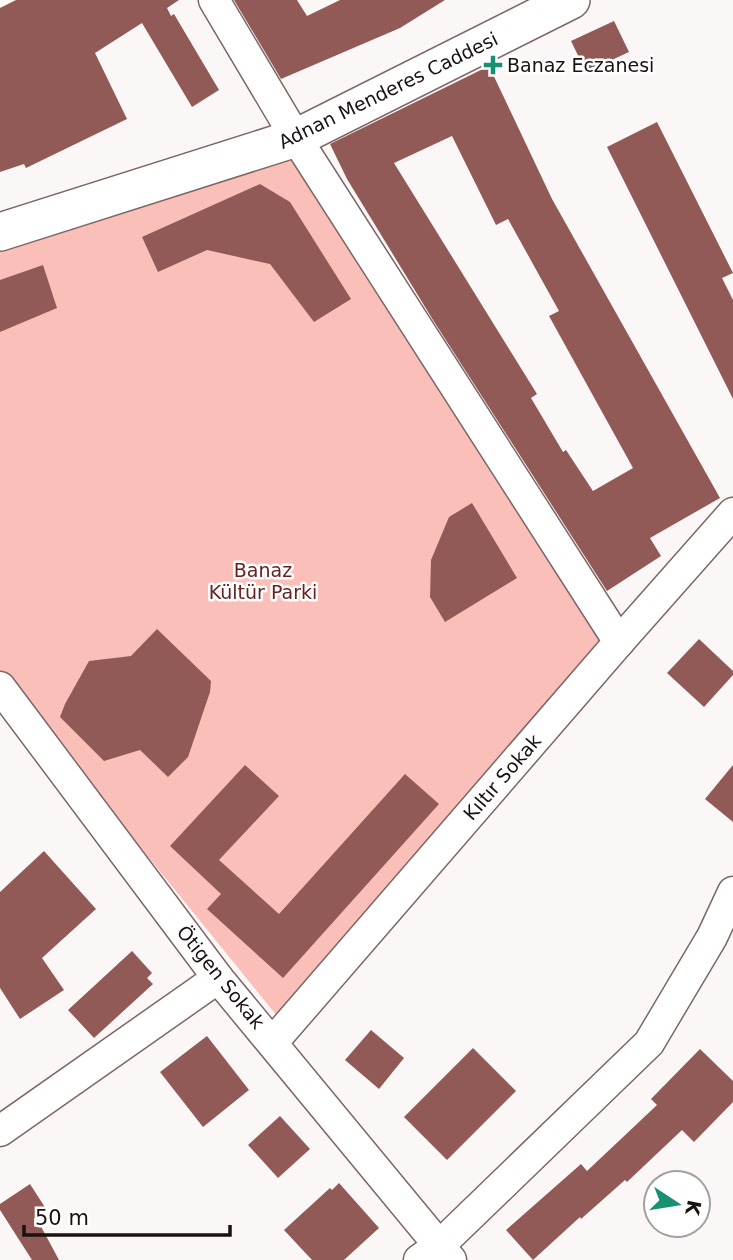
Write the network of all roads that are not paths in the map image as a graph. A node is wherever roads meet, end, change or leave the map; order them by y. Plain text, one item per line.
1 (214, 0) edge
2 (571, 0) edge
3 (296, 138) junction
4 (0, 232) edge
5 (733, 513) edge
6 (619, 642) junction
7 (0, 687) edge
8 (733, 892) edge
9 (218, 978) junction
10 (273, 1042) junction
11 (0, 1131) edge
12 (437, 1255) edge

1 - 3 street
2 - 3 street, Adnan Menderes Caddesi
3 - 4 street, Adnan Menderes Caddesi
3 - 6 street
5 - 6 street, Kıltır Sokak
6 - 10 street, Kıltır Sokak
7 - 9 street, Ötigen Sokak
8 - 12 street
9 - 10 street, Ötigen Sokak
9 - 11 street
10 - 12 street, Ötigen Sokak

